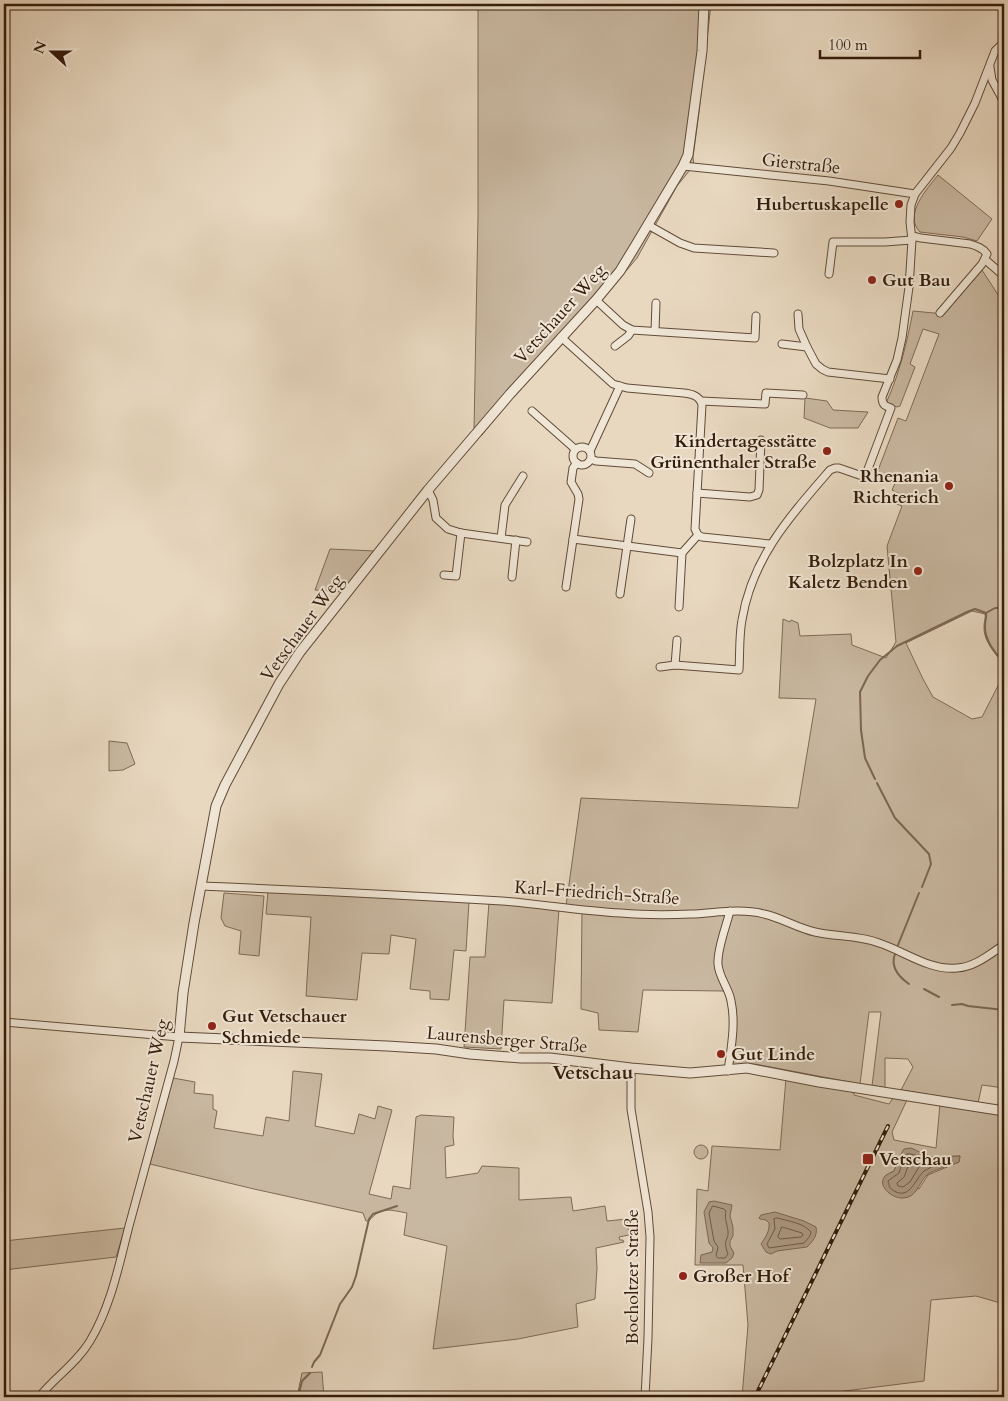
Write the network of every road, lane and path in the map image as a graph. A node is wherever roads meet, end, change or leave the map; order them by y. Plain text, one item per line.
1 (704, 4) edge
2 (1004, 44) edge
3 (990, 64) junction
4 (1004, 102) edge
5 (683, 166) junction
6 (915, 194) junction
7 (648, 225) junction
8 (912, 238) junction
9 (774, 253) dead end
10 (985, 260) junction
11 (829, 274) dead end
12 (1004, 276) edge
13 (596, 300) junction
14 (656, 303) dead end
15 (940, 313) dead end
16 (798, 314) dead end
17 (756, 316) dead end
18 (632, 330) junction
19 (655, 331) junction
20 (561, 337) junction
21 (782, 344) dead end
22 (615, 346) dead end
23 (807, 347) junction
24 (890, 379) junction
25 (620, 386) junction
26 (803, 394) dead end
27 (701, 401) junction
28 (532, 412) dead end
29 (761, 440) dead end
30 (576, 449) junction
31 (590, 451) junction
32 (591, 459) junction
33 (577, 463) junction
34 (649, 473) dead end
35 (523, 476) dead end
36 (428, 490) junction
37 (697, 492) junction
38 (631, 520) dead end
39 (461, 533) junction
40 (698, 535) junction
41 (501, 538) junction
42 (573, 539) junction
43 (516, 540) junction
44 (527, 542) dead end
45 (770, 544) junction
46 (628, 547) junction
47 (682, 553) junction
48 (444, 575) dead end
49 (512, 577) dead end
50 (566, 587) dead end
51 (620, 594) dead end
52 (679, 607) dead end
53 (677, 640) dead end
54 (675, 665) junction
55 (660, 667) dead end
56 (201, 886) junction
57 (730, 911) junction
58 (1004, 945) edge
59 (4, 1022) edge
60 (179, 1037) junction
61 (631, 1068) junction
62 (728, 1070) junction
63 (1004, 1111) edge
64 (39, 1397) edge
65 (645, 1397) edge

1 - 5 street, Vetschauer Weg
2 - 3 street
3 - 4 street
3 - 6 street
5 - 6 street, Gierstraße
5 - 7 street, Vetschauer Weg
6 - 8 street
7 - 9 street
7 - 13 street, Vetschauer Weg
8 - 10 street
8 - 11 street
8 - 24 street
10 - 12 street
10 - 15 street
13 - 18 street
13 - 20 street, Vetschauer Weg
14 - 19 street
16 - 23 street
17 - 19 street
18 - 19 street
18 - 22 street
20 - 25 street
20 - 36 street, Vetschauer Weg
21 - 23 street
23 - 24 street
24 - 45 street
25 - 27 street
25 - 31 street
26 - 27 street
27 - 37 street
28 - 30 street
29 - 37 street
30 - 31 street
30 - 33 street
31 - 32 street
32 - 33 street
32 - 34 street
33 - 42 street
35 - 41 street
36 - 39 street
36 - 56 street, Vetschauer Weg
37 - 40 street
38 - 46 street
39 - 41 street
39 - 48 street
40 - 45 street
40 - 47 street
41 - 43 street
42 - 46 street
42 - 50 street
43 - 44 street
43 - 49 street
45 - 54 street
46 - 47 street
46 - 51 street
47 - 52 street
53 - 54 street
54 - 55 street
56 - 57 street, Karl-Friedrich-Straße
56 - 60 street, Vetschauer Weg
57 - 58 street, Karl-Friedrich-Straße
57 - 62 street
59 - 60 street, Laurensberger Straße
60 - 61 street, Laurensberger Straße
60 - 64 street, Vetschauer Weg
61 - 62 street, Laurensberger Straße
61 - 65 street, Bocholtzer Straße
62 - 63 street, Laurensberger Straße

